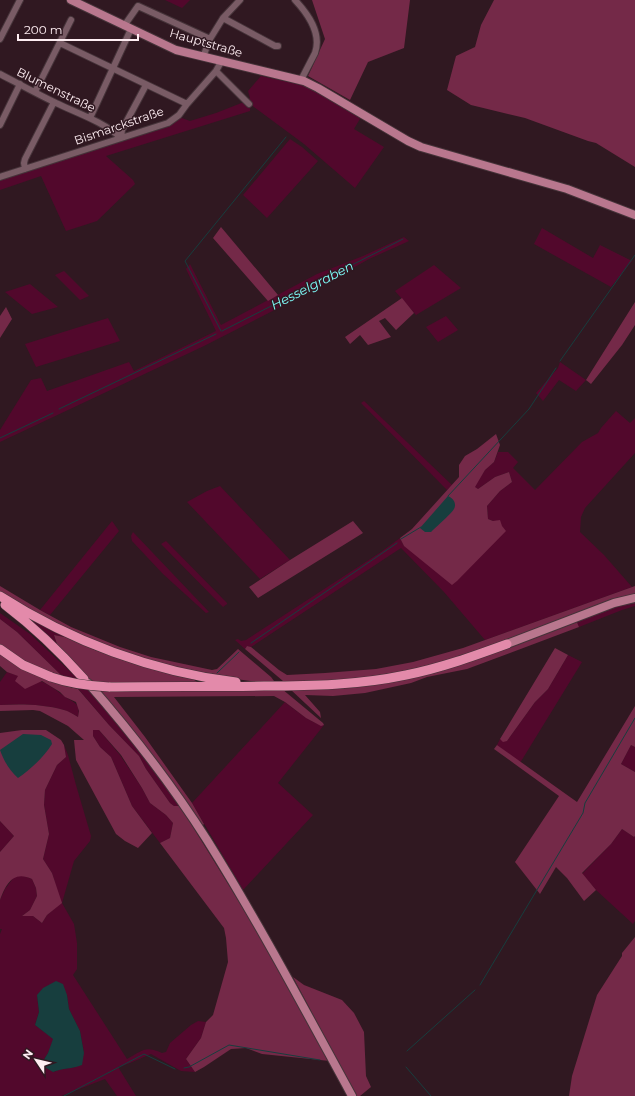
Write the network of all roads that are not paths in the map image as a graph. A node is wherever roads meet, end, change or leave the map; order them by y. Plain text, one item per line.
1 (20, 0) edge
2 (71, 0) edge
3 (295, 0) edge
4 (239, 1) edge
5 (223, 18) junction
6 (71, 20) dead end
7 (127, 27) junction
8 (0, 39) edge
9 (210, 39) junction
10 (60, 43) junction
11 (278, 46) dead end
12 (203, 57) junction
13 (221, 62) junction
14 (113, 68) junction
15 (216, 71) junction
16 (0, 74) edge
17 (301, 80) junction
18 (20, 84) junction
19 (146, 85) junction
20 (35, 92) junction
21 (54, 102) junction
22 (186, 104) junction
23 (249, 104) dead end
24 (90, 118) junction
25 (0, 125) edge
26 (121, 138) junction
27 (25, 169) junction
28 (0, 177) edge
29 (635, 215) edge
30 (0, 596) edge
31 (635, 598) edge
32 (0, 601) edge
33 (0, 609) edge
34 (507, 644) joint
35 (0, 649) edge
36 (84, 679) junction
37 (275, 686) junction
38 (352, 1096) edge

1 - 8 street
2 - 7 main road, Hauptstraße
3 - 17 street
4 - 5 street
5 - 9 street
5 - 11 street
6 - 10 street
7 - 9 street
7 - 12 main road, Hauptstraße
7 - 14 street
9 - 12 street
10 - 14 street
10 - 20 street
12 - 13 main road, Hauptstraße
13 - 15 street, Bismarckstraße
13 - 17 main road, Hauptstraße
14 - 19 street
14 - 24 street
15 - 22 street, Bismarckstraße
15 - 23 street
16 - 18 street, Blumenstraße
17 - 29 main road, Hauptstraße
18 - 20 street, Blumenstraße
18 - 25 street
19 - 22 street
19 - 26 street
20 - 21 street, Blumenstraße
21 - 24 street, Blumenstraße
21 - 27 street
22 - 26 street, Bismarckstraße
24 - 26 street, Blumenstraße
26 - 27 street, Bismarckstraße
27 - 28 street, Bismarckstraße
30 - 37 highway
31 - 34 main road
32 - 36 highway
33 - 36 highway
34 - 37 highway
35 - 37 highway, bridge
36 - 38 main road

